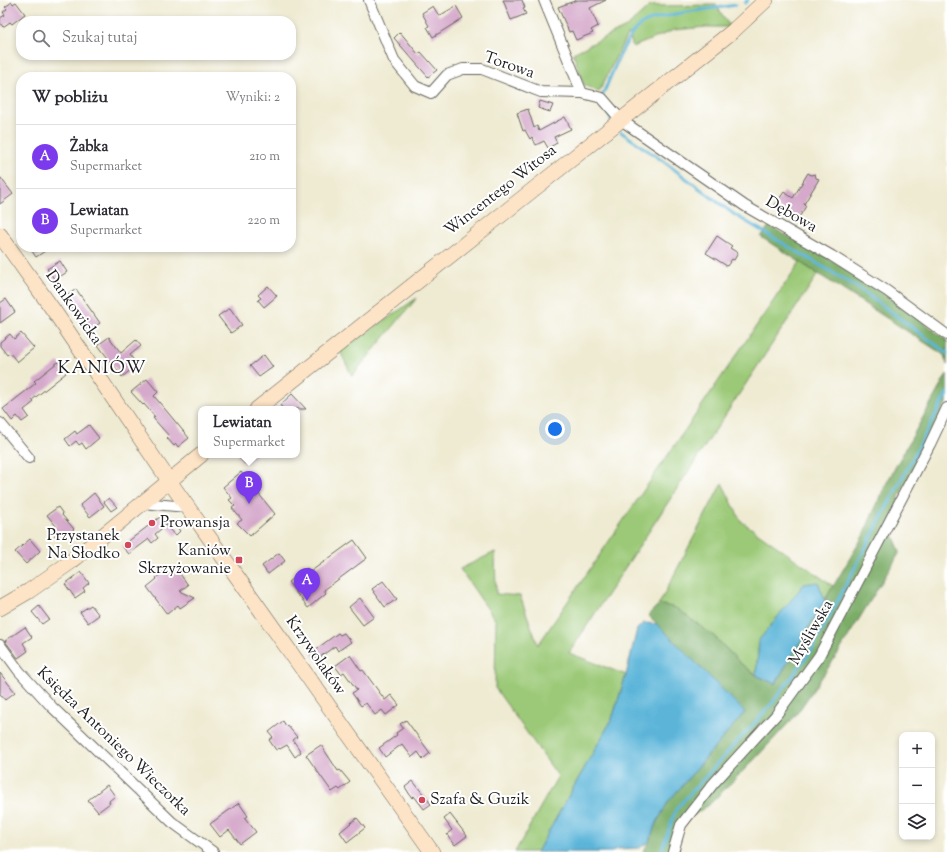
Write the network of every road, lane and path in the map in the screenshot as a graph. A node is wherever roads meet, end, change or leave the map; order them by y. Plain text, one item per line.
1 (369, 0) edge
2 (544, 0) edge
3 (766, 0) edge
4 (582, 93) junction
5 (621, 120) junction
6 (1, 239) edge
7 (947, 335) edge
8 (261, 406) edge
9 (947, 408) edge
10 (0, 423) edge
11 (198, 457) edge
12 (29, 458) dead end
13 (169, 481) junction
14 (142, 503) junction
15 (187, 507) junction
16 (0, 608) edge
17 (0, 645) edge
18 (214, 852) edge
19 (432, 852) edge
20 (673, 852) edge

1 - 4 street, Torowa
2 - 4 street
3 - 5 street, Wincentego Witosa
4 - 5 street, Torowa
5 - 7 street, Dębowa
5 - 8 street, Wincentego Witosa
6 - 13 street, Dankowicka
9 - 20 street, Myśliwska
10 - 12 street
11 - 13 street
13 - 14 street
13 - 15 street, Krzywolaków
14 - 15 street
14 - 16 street
15 - 19 street, Krzywolaków
17 - 18 street, Księdza Antoniego Wieczorka

